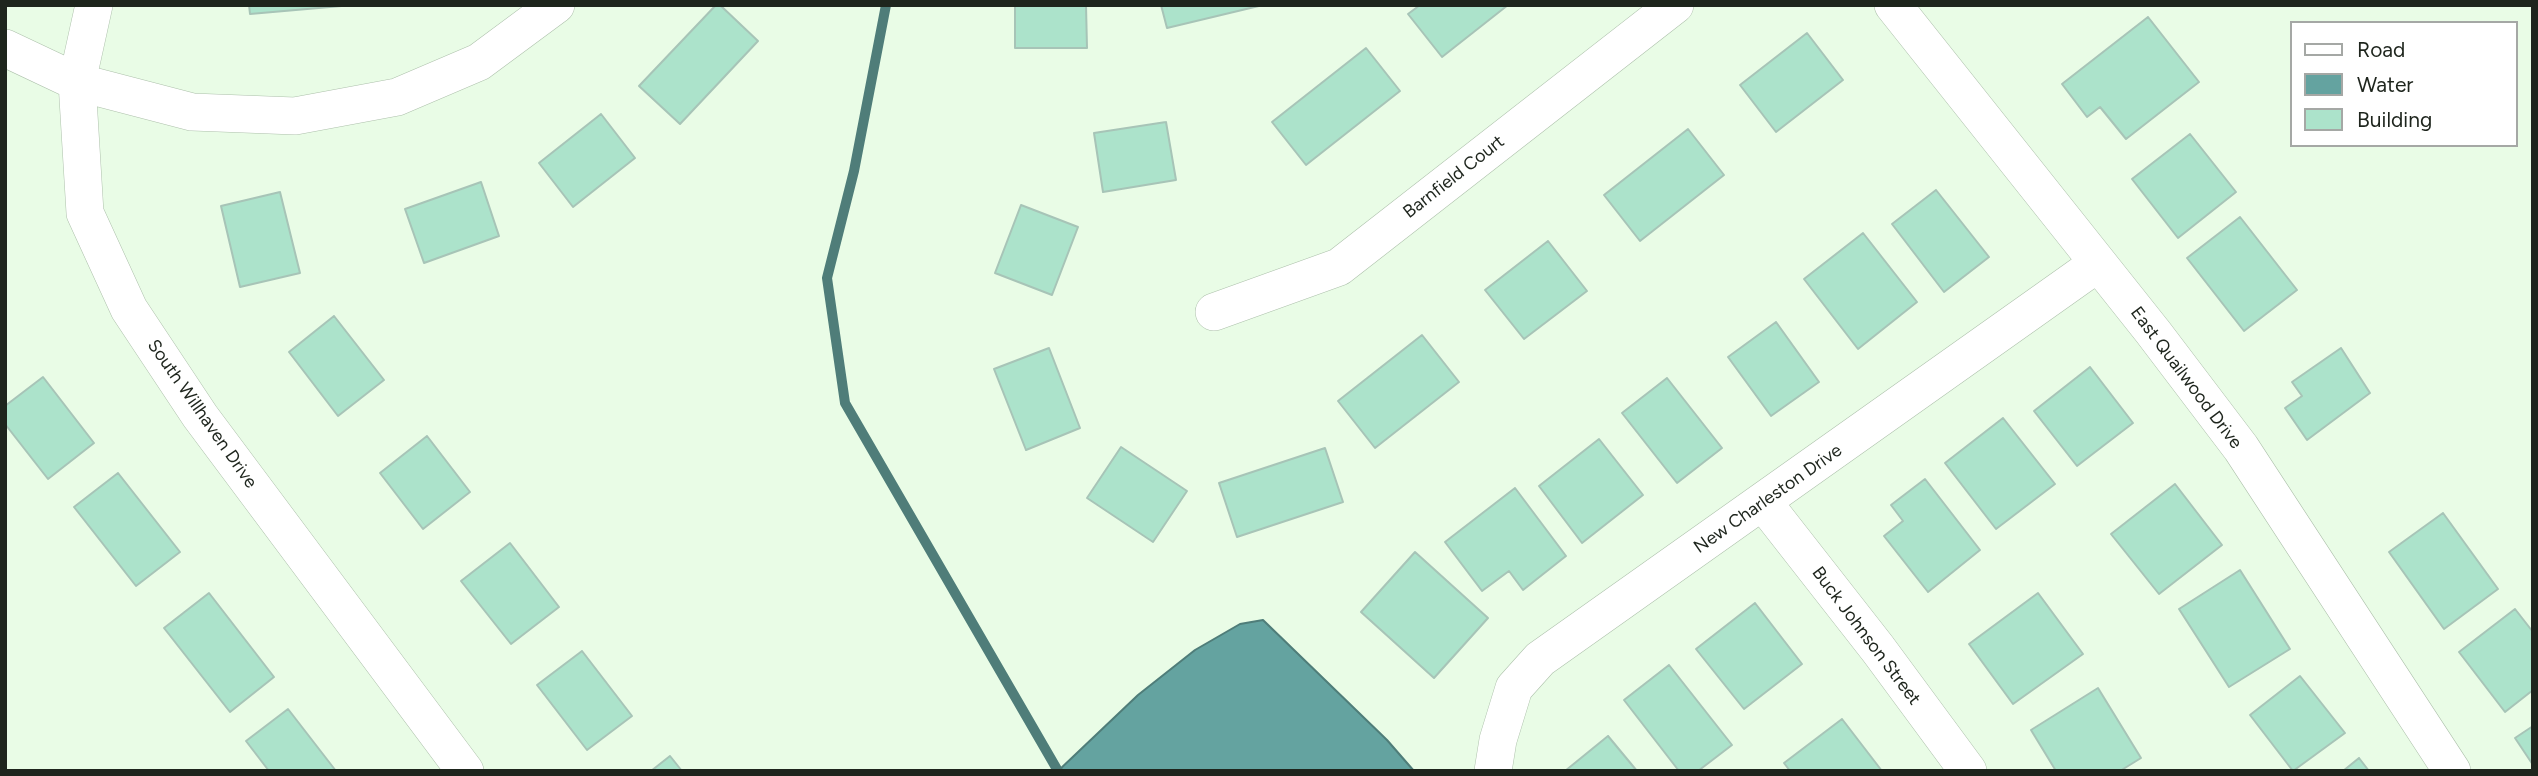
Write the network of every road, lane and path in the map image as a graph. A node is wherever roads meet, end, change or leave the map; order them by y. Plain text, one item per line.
1 (94, 5) edge
2 (556, 5) edge
3 (1675, 5) edge
4 (1893, 5) edge
5 (5, 48) edge
6 (77, 82) junction
7 (2097, 264) junction
8 (1214, 312) dead end
9 (1763, 502) junction
10 (465, 771) edge
11 (1493, 771) edge
12 (1968, 771) edge
13 (2452, 771) edge

1 - 6 street, South Willhaven Drive
2 - 6 street
3 - 8 street, Barnfield Court
4 - 7 street, East Quailwood Drive
5 - 6 street
6 - 10 street, South Willhaven Drive
7 - 9 street, New Charleston Drive
7 - 13 street, East Quailwood Drive
9 - 11 street, New Charleston Drive
9 - 12 street, Buck Johnson Street

